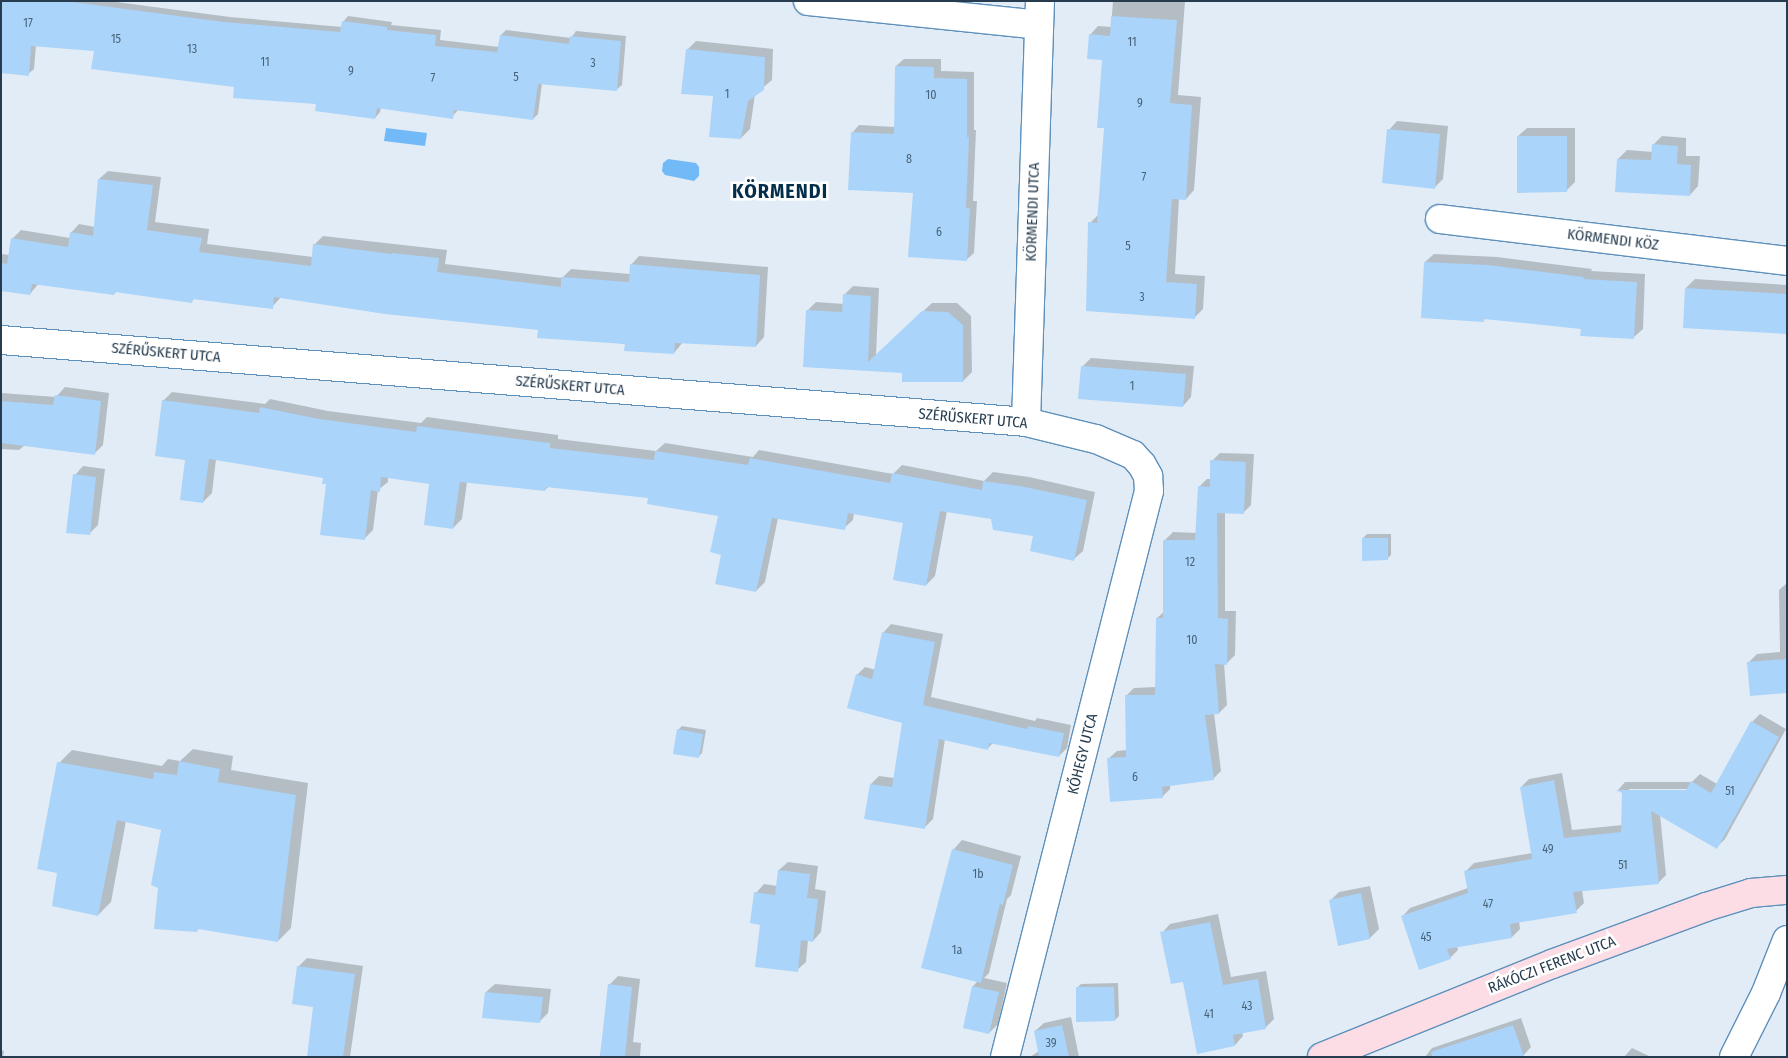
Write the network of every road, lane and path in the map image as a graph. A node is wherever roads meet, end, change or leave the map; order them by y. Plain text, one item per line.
1 (808, 1) edge
2 (1040, 13) edge
3 (1440, 219) dead end
4 (1787, 261) edge
5 (1, 340) edge
6 (1026, 422) junction
7 (1133, 455) joint
8 (1787, 890) edge
9 (1787, 940) edge
10 (1005, 1057) edge
11 (1322, 1057) edge
12 (1734, 1057) edge

1 - 2 street
2 - 6 street, KÖRMENDI UTCA
3 - 4 street, KÖRMENDI KÖZ
5 - 6 street, SZÉRŰSKERT UTCA
6 - 7 street, SZÉRŰSKERT UTCA
7 - 10 street, KŐHEGY UTCA
8 - 11 street, RÁKÓCZI FERENC UTCA
9 - 12 street

